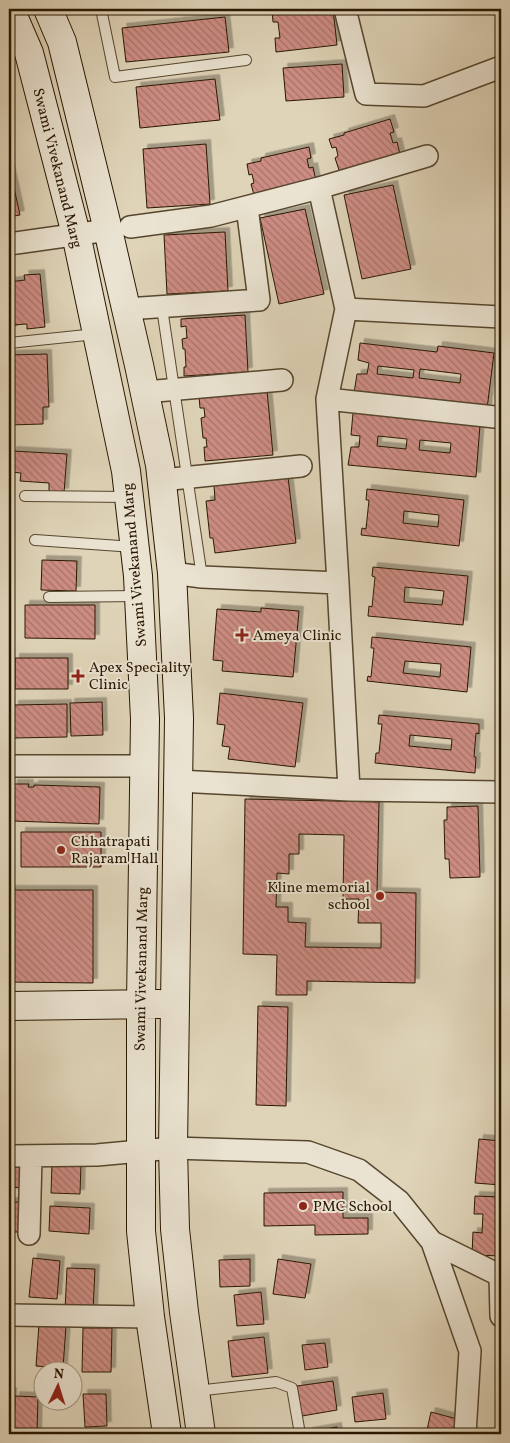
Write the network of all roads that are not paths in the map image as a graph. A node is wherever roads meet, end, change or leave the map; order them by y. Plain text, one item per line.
1 (10, 9) edge
2 (48, 9) edge
3 (101, 9) edge
4 (346, 9) edge
5 (246, 60) dead end
6 (501, 67) edge
7 (427, 156) dead end
8 (319, 188) junction
9 (247, 206) junction
10 (119, 228) junction
11 (76, 234) junction
12 (9, 244) edge
13 (162, 308) junction
14 (126, 309) junction
15 (346, 310) junction
16 (501, 317) edge
17 (97, 334) junction
18 (9, 343) edge
19 (282, 380) dead end
20 (174, 389) junction
21 (145, 392) junction
22 (327, 399) junction
23 (495, 417) dead end
24 (301, 466) dead end
25 (175, 478) junction
26 (25, 496) dead end
27 (129, 498) junction
28 (35, 540) dead end
29 (135, 547) junction
30 (172, 573) junction
31 (202, 577) junction
32 (338, 583) junction
33 (139, 596) junction
34 (49, 597) dead end
35 (9, 766) edge
36 (144, 766) junction
37 (178, 781) junction
38 (349, 790) junction
39 (501, 792) edge
40 (140, 1004) junction
41 (175, 1004) junction
42 (9, 1006) edge
43 (173, 1148) junction
44 (140, 1151) junction
45 (9, 1156) edge
46 (31, 1157) junction
47 (28, 1234) dead end
48 (432, 1242) junction
49 (501, 1276) edge
50 (9, 1315) edge
51 (150, 1316) junction
52 (501, 1316) edge
53 (195, 1391) junction
54 (167, 1434) edge
55 (201, 1434) edge
56 (300, 1434) edge
57 (465, 1434) edge

1 - 11 main road, Swami Vivekanand Marg
2 - 10 main road
3 - 5 lane
4 - 6 street
7 - 8 street
8 - 9 street
8 - 15 street
9 - 10 street
9 - 13 street
10 - 11 street
10 - 14 main road
11 - 12 street
11 - 17 main road, Swami Vivekanand Marg
13 - 14 street
13 - 20 lane
14 - 21 main road
15 - 16 street
15 - 22 street
17 - 18 lane
17 - 27 main road, Swami Vivekanand Marg
19 - 20 street
20 - 21 street
20 - 25 lane
21 - 25 main road
22 - 23 street
22 - 32 street
24 - 25 street
25 - 30 main road
25 - 31 lane
26 - 27 lane
27 - 29 main road, Swami Vivekanand Marg
28 - 29 lane
29 - 33 main road, Swami Vivekanand Marg
30 - 31 street
30 - 37 main road
31 - 32 street
32 - 38 street
33 - 34 lane
33 - 36 main road, Swami Vivekanand Marg
35 - 36 street
36 - 40 main road, Swami Vivekanand Marg
37 - 38 street
37 - 41 main road
38 - 39 street
40 - 41 main road
40 - 42 main road
40 - 44 main road, Swami Vivekanand Marg
41 - 43 main road
43 - 44 street
43 - 48 street
43 - 53 main road
44 - 46 street
44 - 51 main road, Swami Vivekanand Marg
45 - 46 street
46 - 47 street
48 - 49 street
48 - 57 street
49 - 52 street
50 - 51 street
51 - 54 main road, Swami Vivekanand Marg
53 - 55 main road
53 - 56 lane

